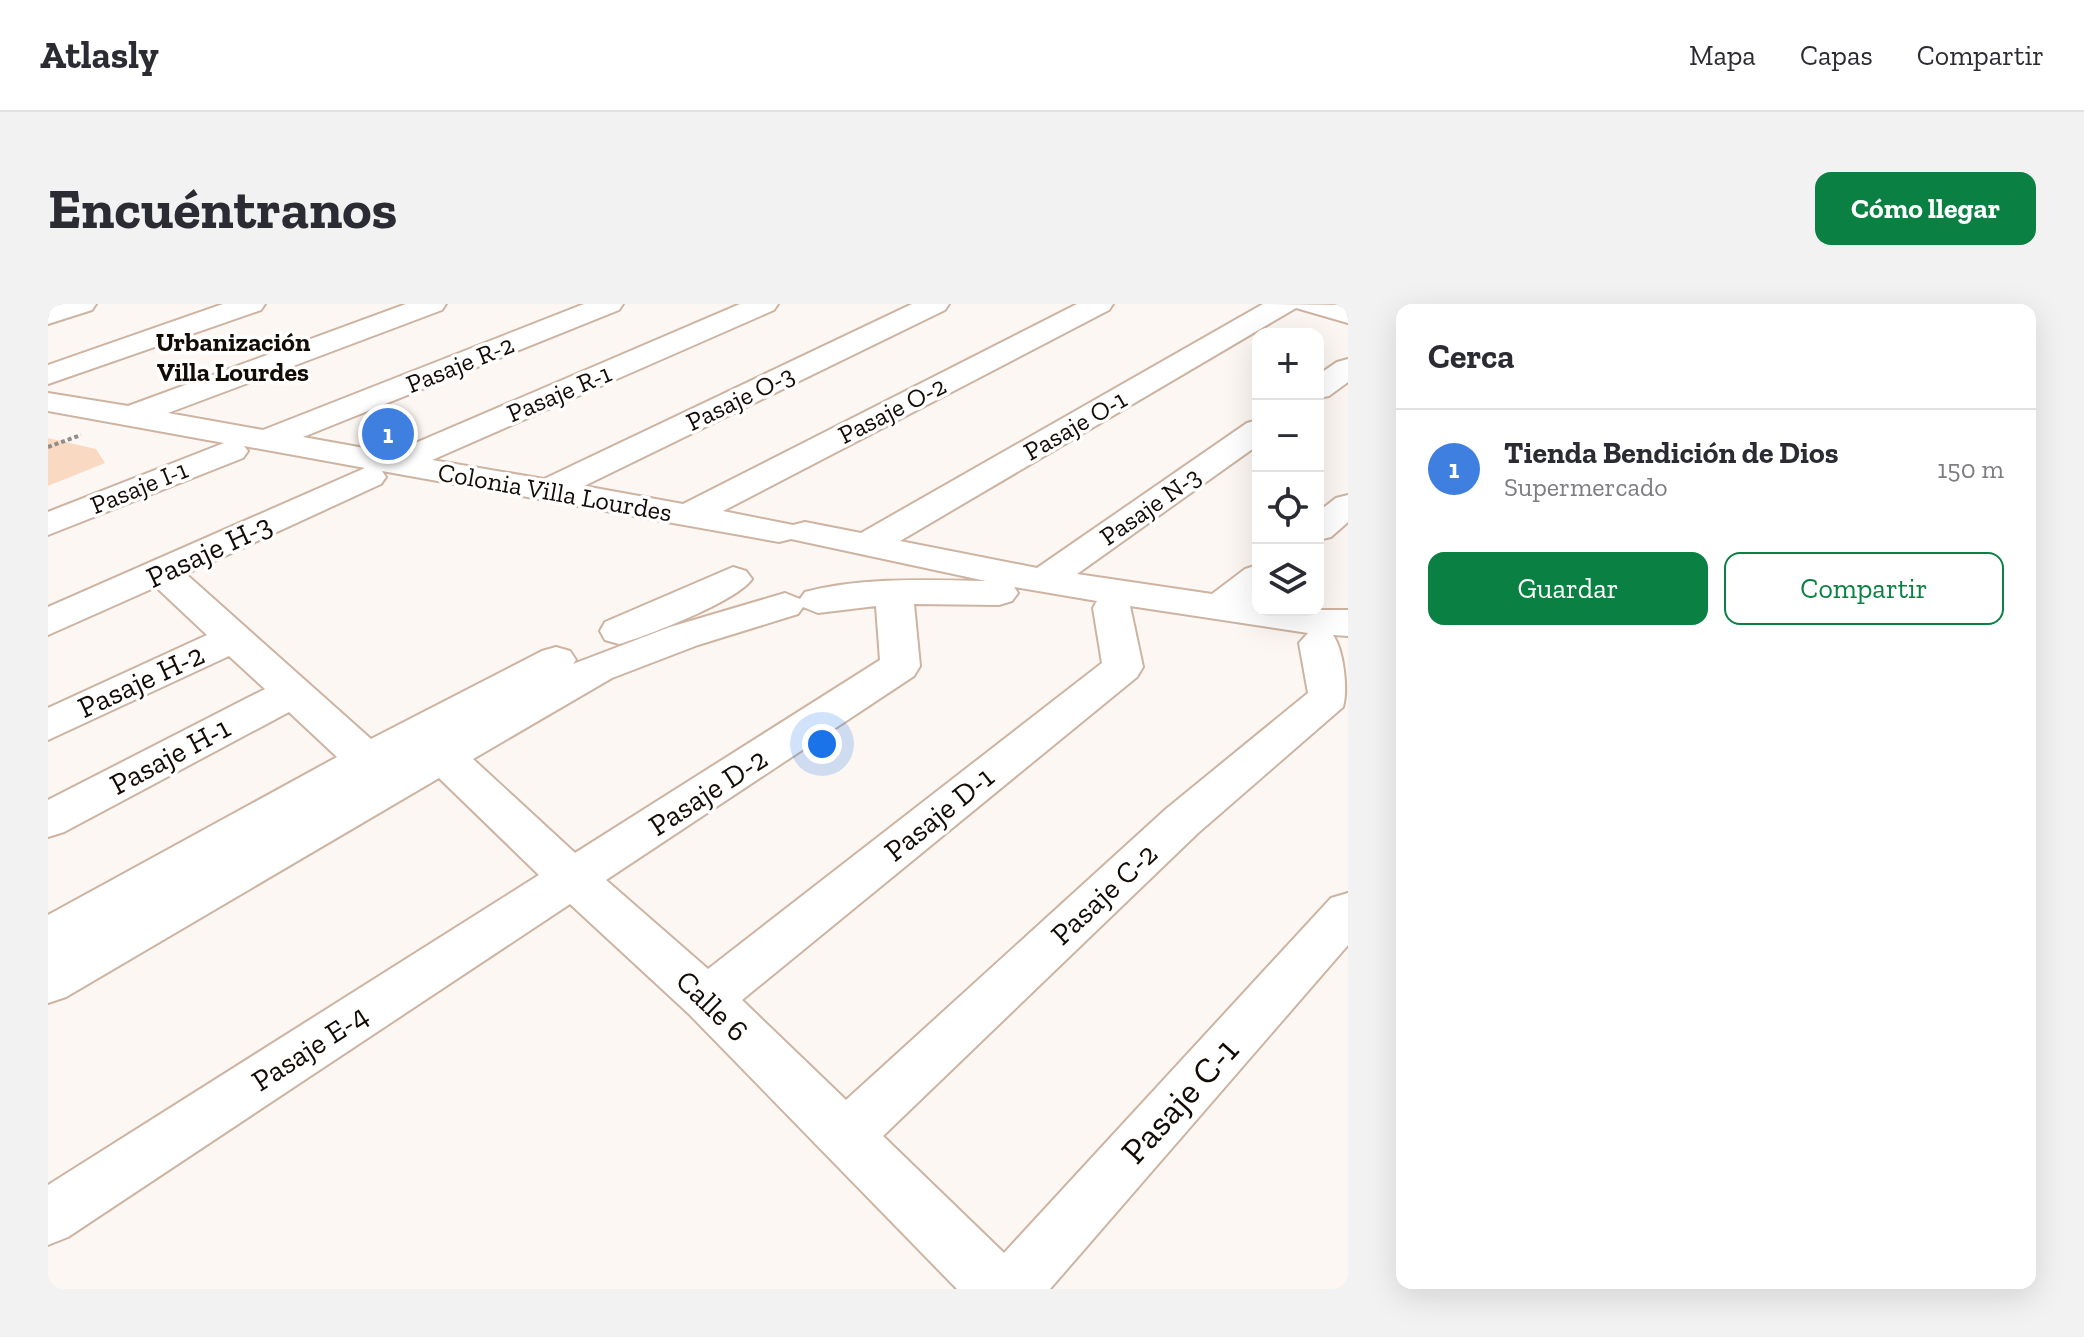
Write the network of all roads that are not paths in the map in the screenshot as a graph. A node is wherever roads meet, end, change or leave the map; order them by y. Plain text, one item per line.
1 (82, 304) edge
2 (251, 304) edge
3 (432, 304) edge
4 (609, 304) edge
5 (764, 304) edge
6 (935, 304) edge
7 (1099, 304) edge
8 (1284, 304) edge
9 (1307, 304) edge
10 (1348, 314) edge
11 (48, 315) edge
12 (1348, 368) edge
13 (48, 375) edge
14 (1324, 385) edge
15 (48, 402) edge
16 (132, 416) junction
17 (48, 419) edge
18 (1252, 434) edge
19 (265, 441) junction
20 (231, 451) junction
21 (382, 470) junction
22 (545, 492) junction
23 (1348, 505) edge
24 (686, 516) junction
25 (48, 524) edge
26 (1324, 524) edge
27 (792, 532) junction
28 (865, 546) junction
29 (731, 570) junction
30 (163, 573) junction
31 (1043, 581) junction
32 (1252, 582) edge
33 (894, 592) junction
34 (801, 603) junction
35 (1220, 607) junction
36 (1112, 608) junction
37 (48, 622) edge
38 (1338, 637) edge
39 (234, 638) junction
40 (293, 692) junction
41 (48, 725) edge
42 (431, 746) junction
43 (368, 761) junction
44 (48, 820) edge
45 (573, 879) junction
46 (1348, 912) edge
47 (48, 938) edge
48 (48, 982) edge
49 (707, 999) junction
50 (845, 1136) junction
51 (48, 1217) edge
52 (999, 1289) edge
53 (1011, 1289) edge

1 - 11 street
2 - 13 street
3 - 16 street
4 - 19 street, Pasaje R-2
5 - 21 street, Pasaje R-1
6 - 22 street, Pasaje O-3
7 - 24 street, Pasaje O-2
8 - 28 street, Pasaje O-1
9 - 10 street
12 - 14 street
15 - 16 street, Colonia Villa Lourdes
16 - 19 street, Colonia Villa Lourdes
17 - 20 street, Colonia Villa Lourdes
18 - 31 street, Pasaje N-3
19 - 21 street, Colonia Villa Lourdes
20 - 21 street, Colonia Villa Lourdes
20 - 25 street, Pasaje I-1
21 - 22 street, Colonia Villa Lourdes
21 - 29 street, Colonia Villa Lourdes
21 - 30 street, Pasaje H-3
22 - 24 street, Colonia Villa Lourdes
23 - 26 street
24 - 27 street, Colonia Villa Lourdes
27 - 28 street, Colonia Villa Lourdes
27 - 29 street
27 - 34 street
28 - 31 street, Colonia Villa Lourdes
29 - 34 street
29 - 42 street
30 - 37 street, Pasaje H-3
30 - 39 street
31 - 35 street, Colonia Villa Lourdes
32 - 35 street
33 - 34 street
33 - 36 street
33 - 45 street, Pasaje D-2
34 - 42 street
35 - 38 street, Colonia Villa Lourdes
36 - 38 street
36 - 49 street, Pasaje D-1
38 - 50 street, Pasaje C-2
39 - 40 street
39 - 41 street, Pasaje H-2
40 - 43 street
40 - 44 street, Pasaje H-1
42 - 43 street
42 - 45 street, Calle 6
42 - 48 street
43 - 47 street
45 - 49 street, Calle 6
45 - 51 street, Pasaje E-4
46 - 53 street, Pasaje C-1
49 - 50 street, Calle 6
50 - 52 street, Calle 6

